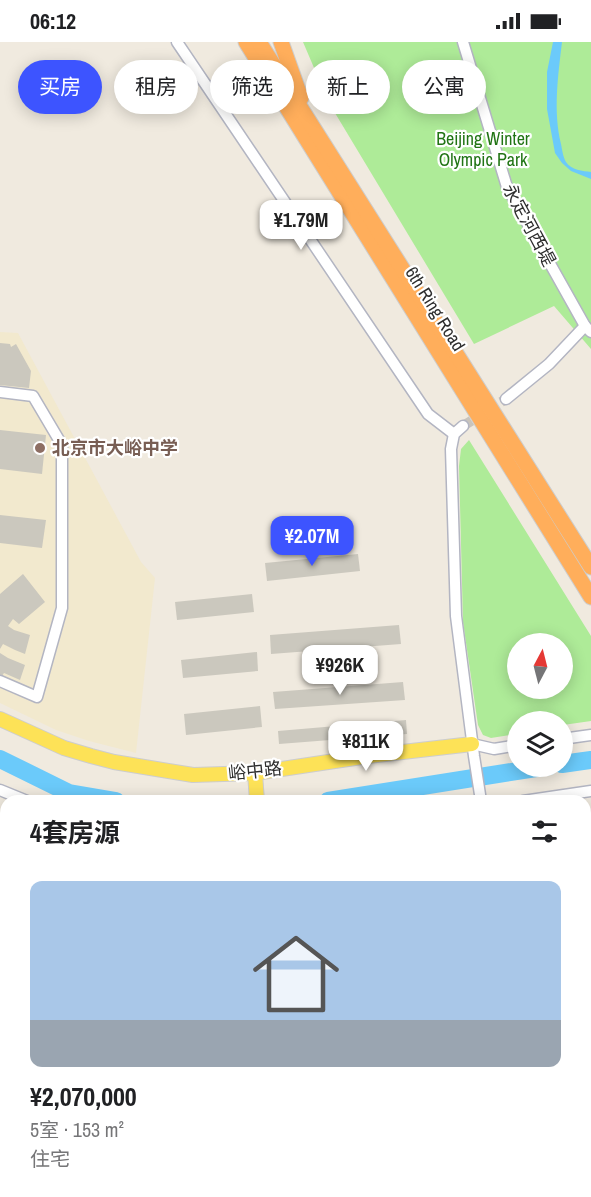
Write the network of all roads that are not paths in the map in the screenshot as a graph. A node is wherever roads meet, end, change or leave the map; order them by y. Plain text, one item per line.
1 (177, 42) edge
2 (246, 42) edge
3 (259, 42) edge
4 (281, 42) edge
5 (463, 42) edge
6 (311, 126) junction
7 (588, 329) edge
8 (0, 392) edge
9 (506, 399) tunnel mouth
10 (463, 426) tunnel mouth
11 (454, 434) junction
12 (591, 567) edge
13 (591, 597) edge
14 (0, 681) edge
15 (0, 719) edge
16 (591, 735) edge
17 (573, 737) edge
18 (507, 747) edge
19 (473, 750) junction
20 (255, 773) junction
21 (591, 791) edge
22 (257, 795) edge
23 (480, 795) edge
24 (564, 795) edge

1 - 11 street
2 - 13 highway, 6th Ring Road
3 - 6 highway, 6th Ring Road
4 - 6 highway
5 - 7 street, 永定河西堤
6 - 12 highway, 6th Ring Road
7 - 9 street
8 - 14 street
10 - 11 street
11 - 19 street
15 - 20 main road, 峪中路
16 - 17 street
18 - 19 street, 峪中路
19 - 20 main road, 峪中路
19 - 23 street
20 - 22 main road
21 - 24 street

